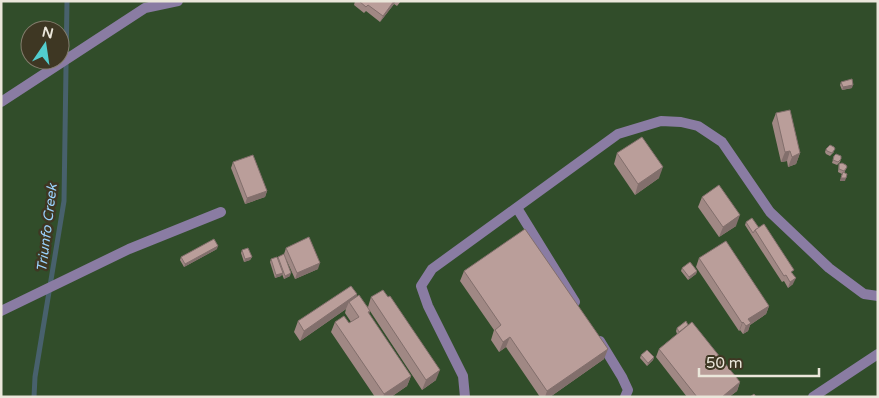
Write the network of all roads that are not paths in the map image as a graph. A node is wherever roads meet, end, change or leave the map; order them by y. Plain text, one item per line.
1 (178, 1) edge
2 (1, 102) edge
3 (517, 208) junction
4 (221, 212) dead end
5 (878, 296) edge
6 (579, 310) edge
7 (1, 311) edge
8 (593, 329) edge
9 (878, 354) edge
10 (465, 397) edge
11 (625, 397) edge
12 (813, 397) edge

1 - 2 lane
3 - 5 lane
3 - 6 lane
3 - 10 lane
4 - 7 lane
8 - 11 lane
9 - 12 lane

